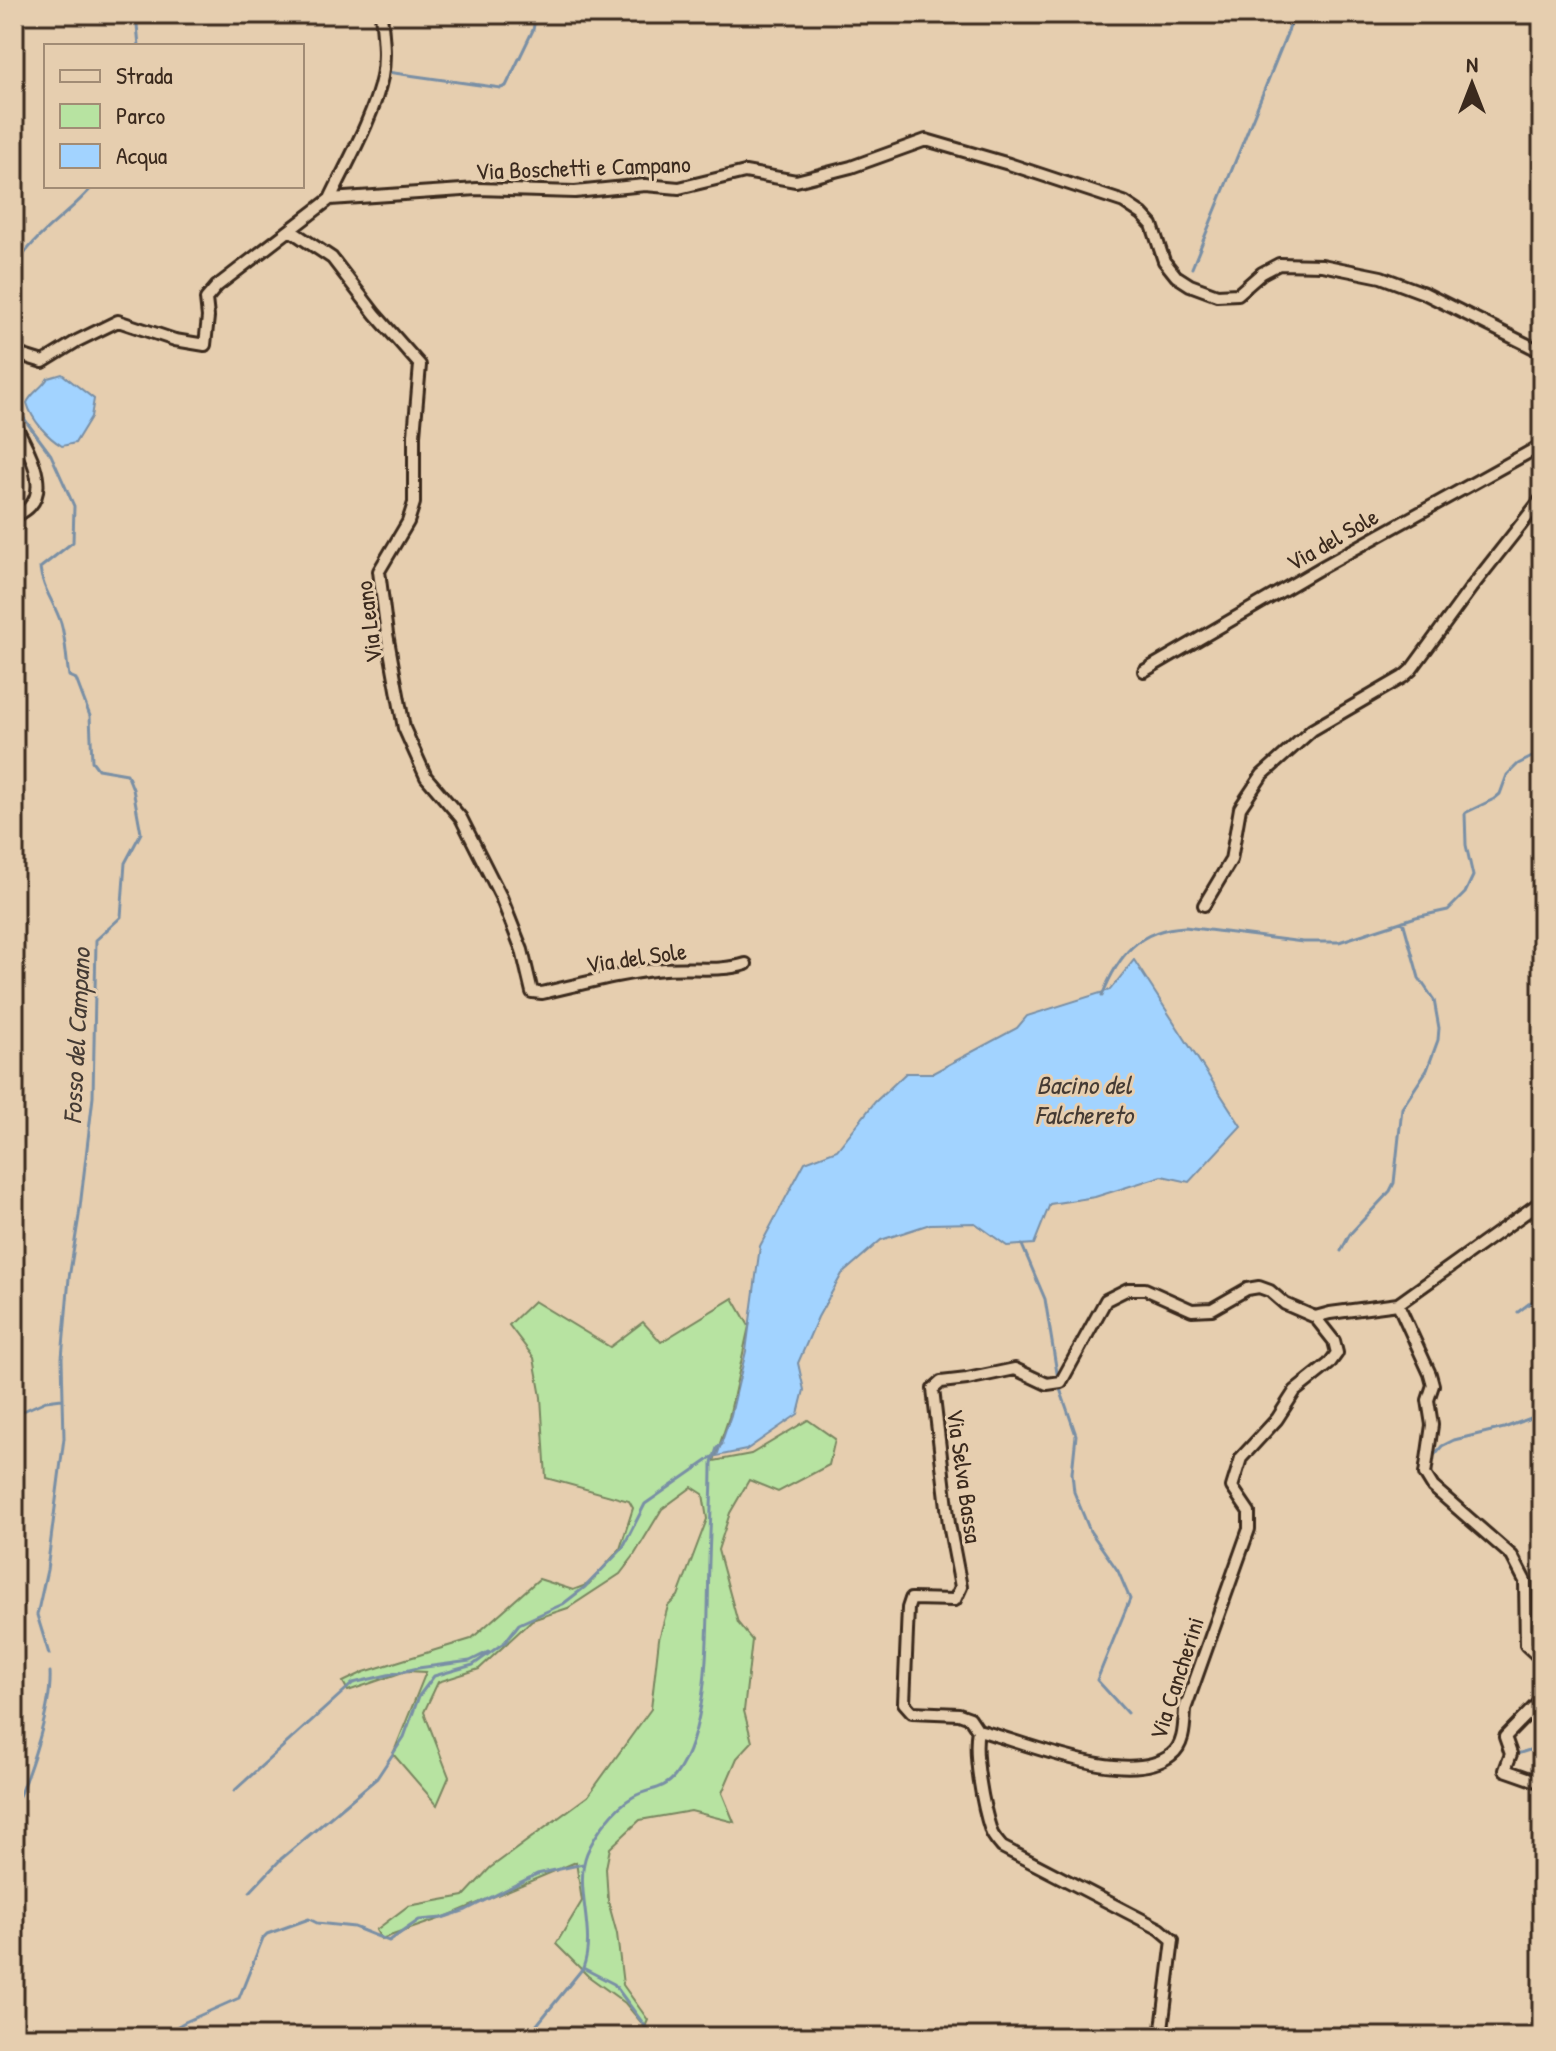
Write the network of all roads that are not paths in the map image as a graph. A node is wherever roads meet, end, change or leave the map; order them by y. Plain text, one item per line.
1 (381, 14) edge
2 (330, 199) junction
3 (290, 230) junction
4 (1542, 352) edge
5 (14, 353) edge
6 (14, 423) edge
7 (1542, 445) edge
8 (1542, 498) edge
9 (14, 517) edge
10 (1144, 671) dead end
11 (1204, 905) dead end
12 (746, 964) dead end
13 (532, 992) joint
14 (1542, 1201) edge
15 (1398, 1304) junction
16 (1315, 1317) junction
17 (1542, 1660) edge
18 (1542, 1699) edge
19 (978, 1730) junction
20 (1542, 1783) edge
21 (1161, 2037) edge

1 - 2 street
2 - 3 street
2 - 4 street, Via Boschetti e Campano
3 - 5 street
3 - 13 street, Via Leano
6 - 9 street
7 - 10 street, Via del Sole
8 - 11 street
12 - 13 street, Via del Sole
14 - 15 street
15 - 16 street
15 - 17 street
16 - 19 street, Via Cancherini
16 - 19 street, Via Selva Bassa
18 - 20 street
19 - 21 street

